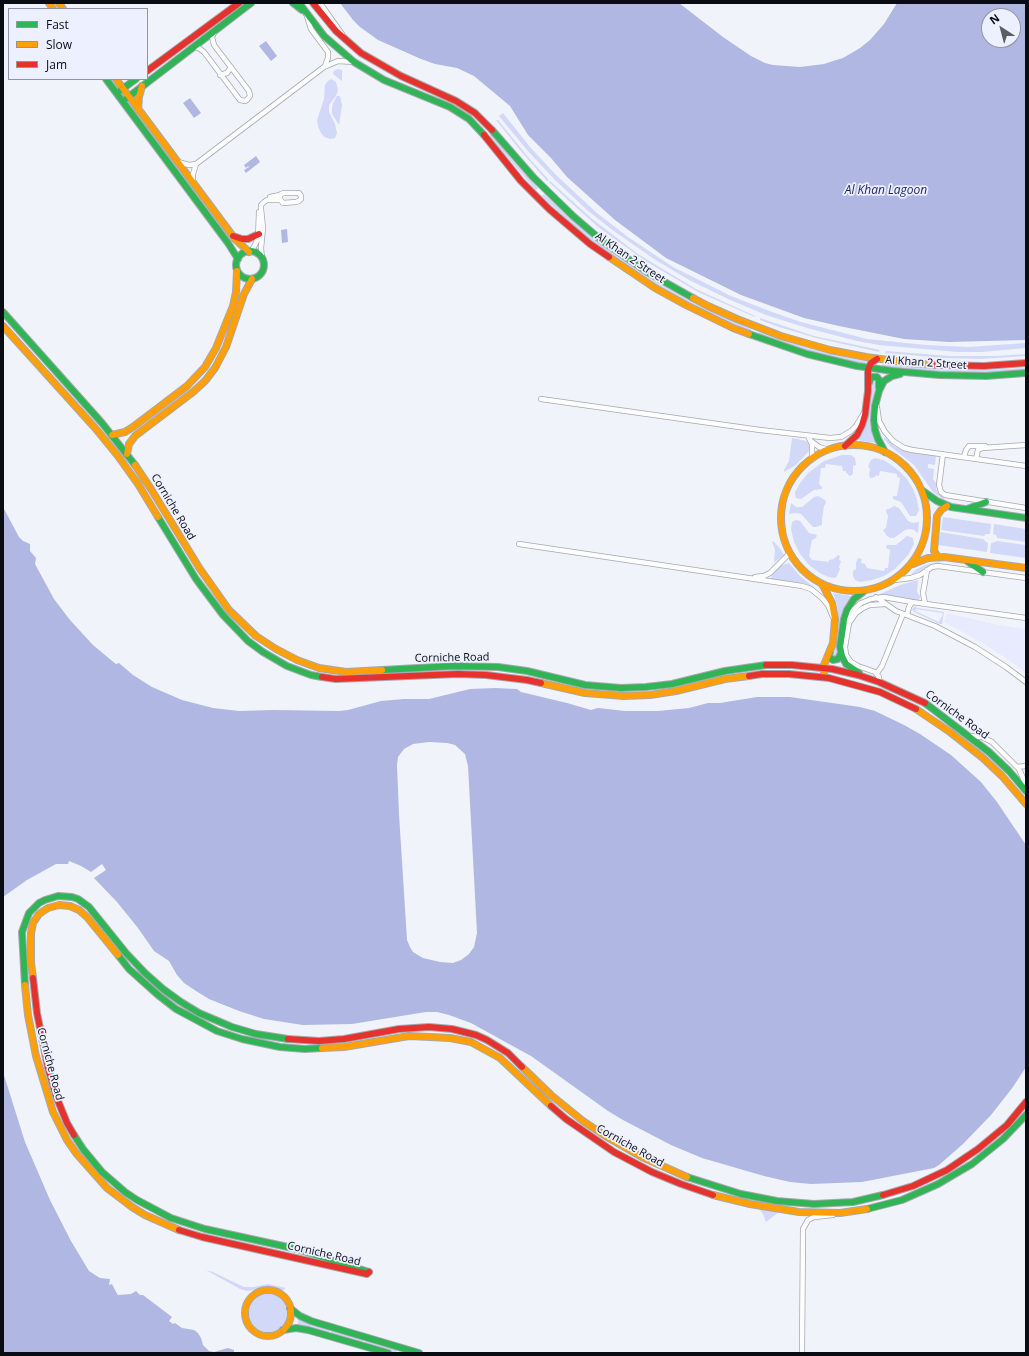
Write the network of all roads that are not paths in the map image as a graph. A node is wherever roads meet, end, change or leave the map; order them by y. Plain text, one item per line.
1 (251, 3) edge
2 (293, 3) edge
3 (299, 3) edge
4 (313, 3) edge
5 (320, 3) edge
6 (238, 4) edge
7 (305, 11) junction
8 (215, 31) junction
9 (344, 39) junction
10 (194, 46) junction
11 (354, 62) junction
12 (231, 67) junction
13 (324, 67) junction
14 (148, 70) edge
15 (220, 75) junction
16 (107, 80) edge
17 (117, 80) edge
18 (135, 80) edge
19 (142, 86) junction
20 (123, 89) junction
21 (116, 93) junction
22 (128, 96) junction
23 (122, 101) junction
24 (138, 110) junction
25 (480, 118) junction
26 (474, 124) junction
27 (491, 129) junction
28 (484, 135) junction
29 (178, 162) junction
30 (196, 164) junction
31 (194, 183) junction
32 (271, 198) junction
33 (280, 198) dead end
34 (259, 234) junction
35 (233, 236) junction
36 (250, 252) junction
37 (262, 258) junction
38 (238, 259) junction
39 (237, 271) junction
40 (252, 279) junction
41 (3, 312) edge
42 (3, 326) edge
43 (877, 359) junction
44 (1026, 364) edge
45 (868, 368) junction
46 (913, 373) junction
47 (1026, 373) edge
48 (868, 391) junction
49 (879, 391) junction
50 (541, 399) dead end
51 (876, 401) junction
52 (866, 410) junction
53 (112, 435) junction
54 (808, 436) junction
55 (811, 440) junction
56 (1026, 445) edge
57 (845, 446) junction
58 (991, 447) junction
59 (830, 450) junction
60 (885, 452) junction
61 (127, 454) junction
62 (943, 454) junction
63 (964, 457) junction
64 (812, 459) junction
65 (976, 459) junction
66 (941, 465) junction
67 (1026, 466) edge
68 (921, 488) junction
69 (986, 502) junction
70 (947, 506) junction
71 (1026, 508) edge
72 (964, 510) junction
73 (1026, 518) edge
74 (519, 544) dead end
75 (790, 553) junction
76 (938, 557) junction
77 (964, 559) junction
78 (910, 566) junction
79 (1026, 568) edge
80 (927, 570) junction
81 (983, 572) junction
82 (746, 578) junction
83 (1026, 578) edge
84 (894, 580) junction
85 (822, 584) junction
86 (213, 588) junction
87 (865, 591) junction
88 (205, 592) junction
89 (876, 598) junction
90 (912, 602) junction
91 (925, 604) junction
92 (887, 605) junction
93 (905, 614) junction
94 (1026, 618) edge
95 (844, 623) junction
96 (835, 624) junction
97 (830, 651) junction
98 (841, 653) junction
99 (431, 667) junction
100 (823, 668) junction
101 (877, 674) junction
102 (430, 676) junction
103 (828, 678) junction
104 (870, 679) junction
105 (879, 682) junction
106 (1026, 682) edge
107 (867, 688) junction
108 (968, 736) junction
109 (1017, 767) junction
110 (1026, 767) edge
111 (1023, 776) junction
112 (1026, 785) edge
113 (1026, 791) edge
114 (1026, 804) edge
115 (154, 982) junction
116 (149, 988) junction
117 (209, 1017) junction
118 (205, 1025) junction
119 (1026, 1102) edge
120 (1026, 1115) edge
121 (854, 1212) junction
122 (297, 1249) junction
123 (296, 1258) junction
124 (290, 1308) junction
125 (283, 1330) junction
126 (388, 1353) edge
127 (419, 1353) edge
128 (802, 1353) edge

1 - 8 street
2 - 7 street
3 - 7 street, Al Khan 2 Street
4 - 9 street, Al Khan 2 Street
5 - 9 street
6 - 14 street
7 - 11 street, Al Khan 2 Street
7 - 13 street
8 - 10 street
8 - 12 street
9 - 25 street, Al Khan 2 Street
10 - 15 street
10 - 19 street
11 - 13 street
11 - 26 street, Al Khan 2 Street
12 - 15 street
12 - 15 street
13 - 30 street
16 - 21 street
17 - 20 street
18 - 20 street
19 - 22 street
19 - 24 street
20 - 21 street
20 - 22 street
21 - 23 street
22 - 23 street
22 - 24 street
23 - 38 street
24 - 29 street
25 - 26 street
25 - 27 street, Al Khan 2 Street
26 - 28 street, Al Khan 2 Street
27 - 28 street
27 - 43 street, Al Khan 2 Street
28 - 45 street, Al Khan 2 Street
29 - 30 street
29 - 31 street
30 - 31 street
31 - 35 street
32 - 33 street
32 - 34 street
32 - 37 street
34 - 35 street
34 - 36 street
35 - 36 street
36 - 37 street
36 - 38 street
37 - 40 street
38 - 39 street
39 - 40 street
39 - 53 street
40 - 61 street
41 - 53 street, Corniche Road
42 - 88 street, Corniche Road
43 - 44 street, Al Khan 2 Street
43 - 45 street
45 - 46 street, Al Khan 2 Street
45 - 48 street
46 - 47 street, Al Khan 2 Street
46 - 49 street
48 - 49 street
48 - 52 street
49 - 51 street
50 - 54 street
51 - 60 street
51 - 62 street
52 - 54 street
52 - 57 street
53 - 61 street, Corniche Road
54 - 55 street
55 - 59 street
55 - 64 street
56 - 58 street
57 - 59 street
57 - 60 street
58 - 63 street
58 - 65 street
59 - 64 street
60 - 68 street
61 - 86 street, Corniche Road
62 - 63 street
62 - 66 street
63 - 65 street
63 - 66 street
64 - 75 street
65 - 67 street
66 - 69 street
68 - 70 street
68 - 78 street
69 - 71 street
69 - 72 street
70 - 72 street
70 - 76 street
72 - 73 street
74 - 82 street
75 - 82 street
75 - 85 street
76 - 77 street
76 - 78 street
77 - 79 street
77 - 81 street
78 - 84 street
80 - 81 street
80 - 84 street
80 - 91 street
81 - 83 street
82 - 96 street
84 - 87 street
85 - 87 street
85 - 96 street
86 - 88 street
86 - 99 street, Corniche Road
87 - 95 street
88 - 102 street, Corniche Road
89 - 90 street
89 - 92 street
89 - 95 street
90 - 91 street
90 - 93 street
91 - 94 street
92 - 93 street
92 - 101 street
93 - 101 street
93 - 106 street
95 - 98 street
96 - 97 street
97 - 98 street
97 - 100 street
98 - 104 street
99 - 100 street, Corniche Road
99 - 102 street
100 - 103 street
100 - 104 street, Corniche Road
101 - 105 street
102 - 103 street, Corniche Road
103 - 107 street, Corniche Road
104 - 105 street, Corniche Road
104 - 107 street
105 - 108 street, Corniche Road
107 - 114 street, Corniche Road
108 - 109 street
108 - 113 street, Corniche Road
109 - 110 street
109 - 111 street
110 - 111 street
111 - 112 street
115 - 116 street
115 - 117 street, Corniche Road
115 - 123 street, Corniche Road
116 - 118 street, Corniche Road
116 - 122 street, Corniche Road
117 - 118 street
117 - 119 street, Corniche Road
118 - 121 street, Corniche Road
120 - 121 street, Corniche Road
121 - 128 street
122 - 123 street
122 - 123 street, Corniche Road
124 - 125 street
124 - 125 street
124 - 127 street
125 - 126 street

